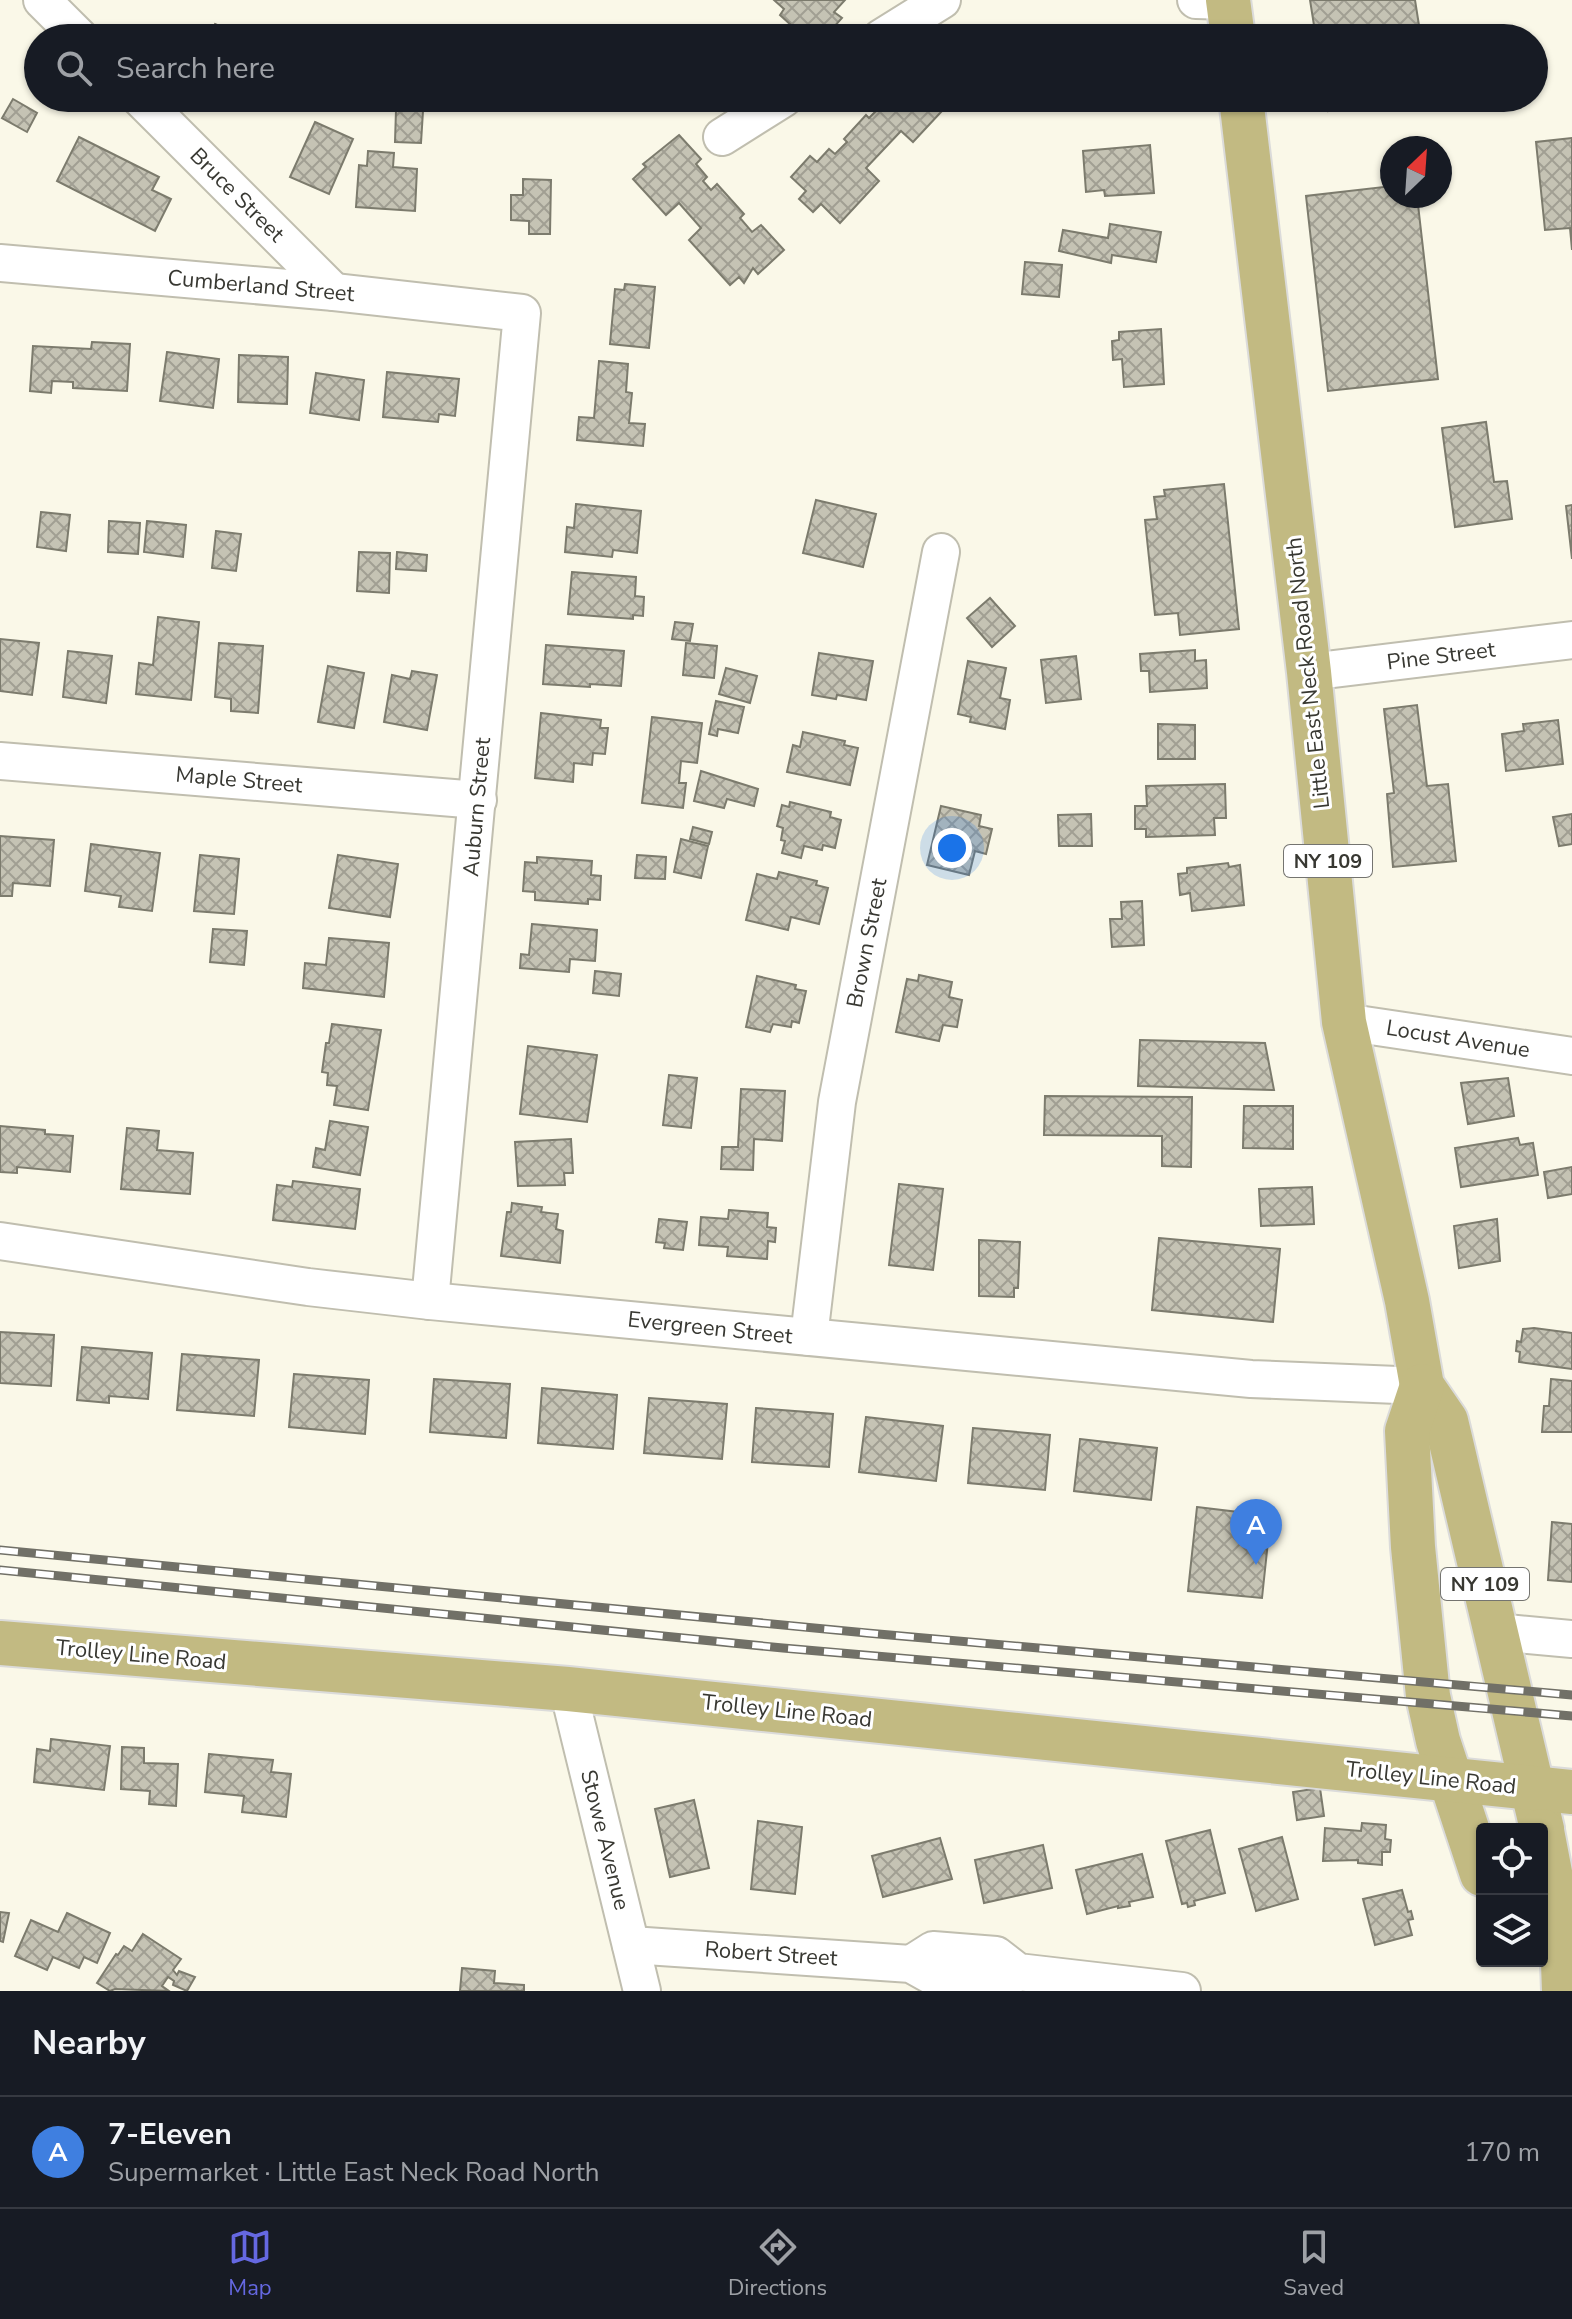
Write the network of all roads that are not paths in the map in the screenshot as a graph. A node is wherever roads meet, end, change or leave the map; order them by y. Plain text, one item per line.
1 (42, 0) edge
2 (942, 0) edge
3 (1196, 0) edge
4 (1228, 0) edge
5 (66, 24) edge
6 (903, 24) edge
7 (1231, 24) edge
8 (154, 112) edge
9 (762, 112) edge
10 (1243, 112) edge
11 (722, 137) dead end
12 (0, 263) edge
13 (334, 292) junction
14 (522, 313) joint
15 (941, 552) dead end
16 (1572, 640) edge
17 (1309, 672) junction
18 (0, 761) edge
19 (478, 800) junction
20 (1344, 1022) junction
21 (1572, 1056) edge
22 (0, 1241) edge
23 (430, 1301) junction
24 (809, 1337) junction
25 (1422, 1386) junction
26 (1496, 1632) junction
27 (1572, 1639) edge
28 (0, 1643) edge
29 (568, 1689) junction
30 (1452, 1780) junction
31 (1547, 1810) edge
32 (1476, 1855) edge
33 (631, 1945) junction
34 (1559, 1981) edge
35 (642, 1991) edge
36 (1182, 1991) edge

1 - 5 street
2 - 6 street
3 - 4 street
4 - 7 main road
8 - 13 street, Bruce Street
9 - 11 street
10 - 17 main road, Little East Neck Road North / NY 109
12 - 13 street, Cumberland Street
13 - 14 street, Cumberland Street
14 - 19 street, Auburn Street
15 - 24 street, Brown Street
16 - 17 street, Pine Street
17 - 20 main road, Little East Neck Road North / NY 109
18 - 19 street, Maple Street
19 - 23 street, Auburn Street
20 - 21 street, Locust Avenue
20 - 25 main road, Little East Neck Road North / NY 109
22 - 23 street, Evergreen Street
23 - 24 street, Evergreen Street
24 - 25 street, Evergreen Street
25 - 26 main road, Little East Neck Road North / NY 109
25 - 30 main road, Little East Neck Road North / NY 109
26 - 27 street
26 - 31 main road, Little East Neck Road North / NY 109
28 - 29 main road, Trolley Line Road
29 - 30 main road, Trolley Line Road
29 - 33 street, Stowe Avenue
30 - 31 main road, Trolley Line Road
30 - 32 main road, Little East Neck Road North / NY 109
31 - 34 main road, Little East Neck Road North / NY 109
33 - 35 street, Stowe Avenue
33 - 36 street, Robert Street

